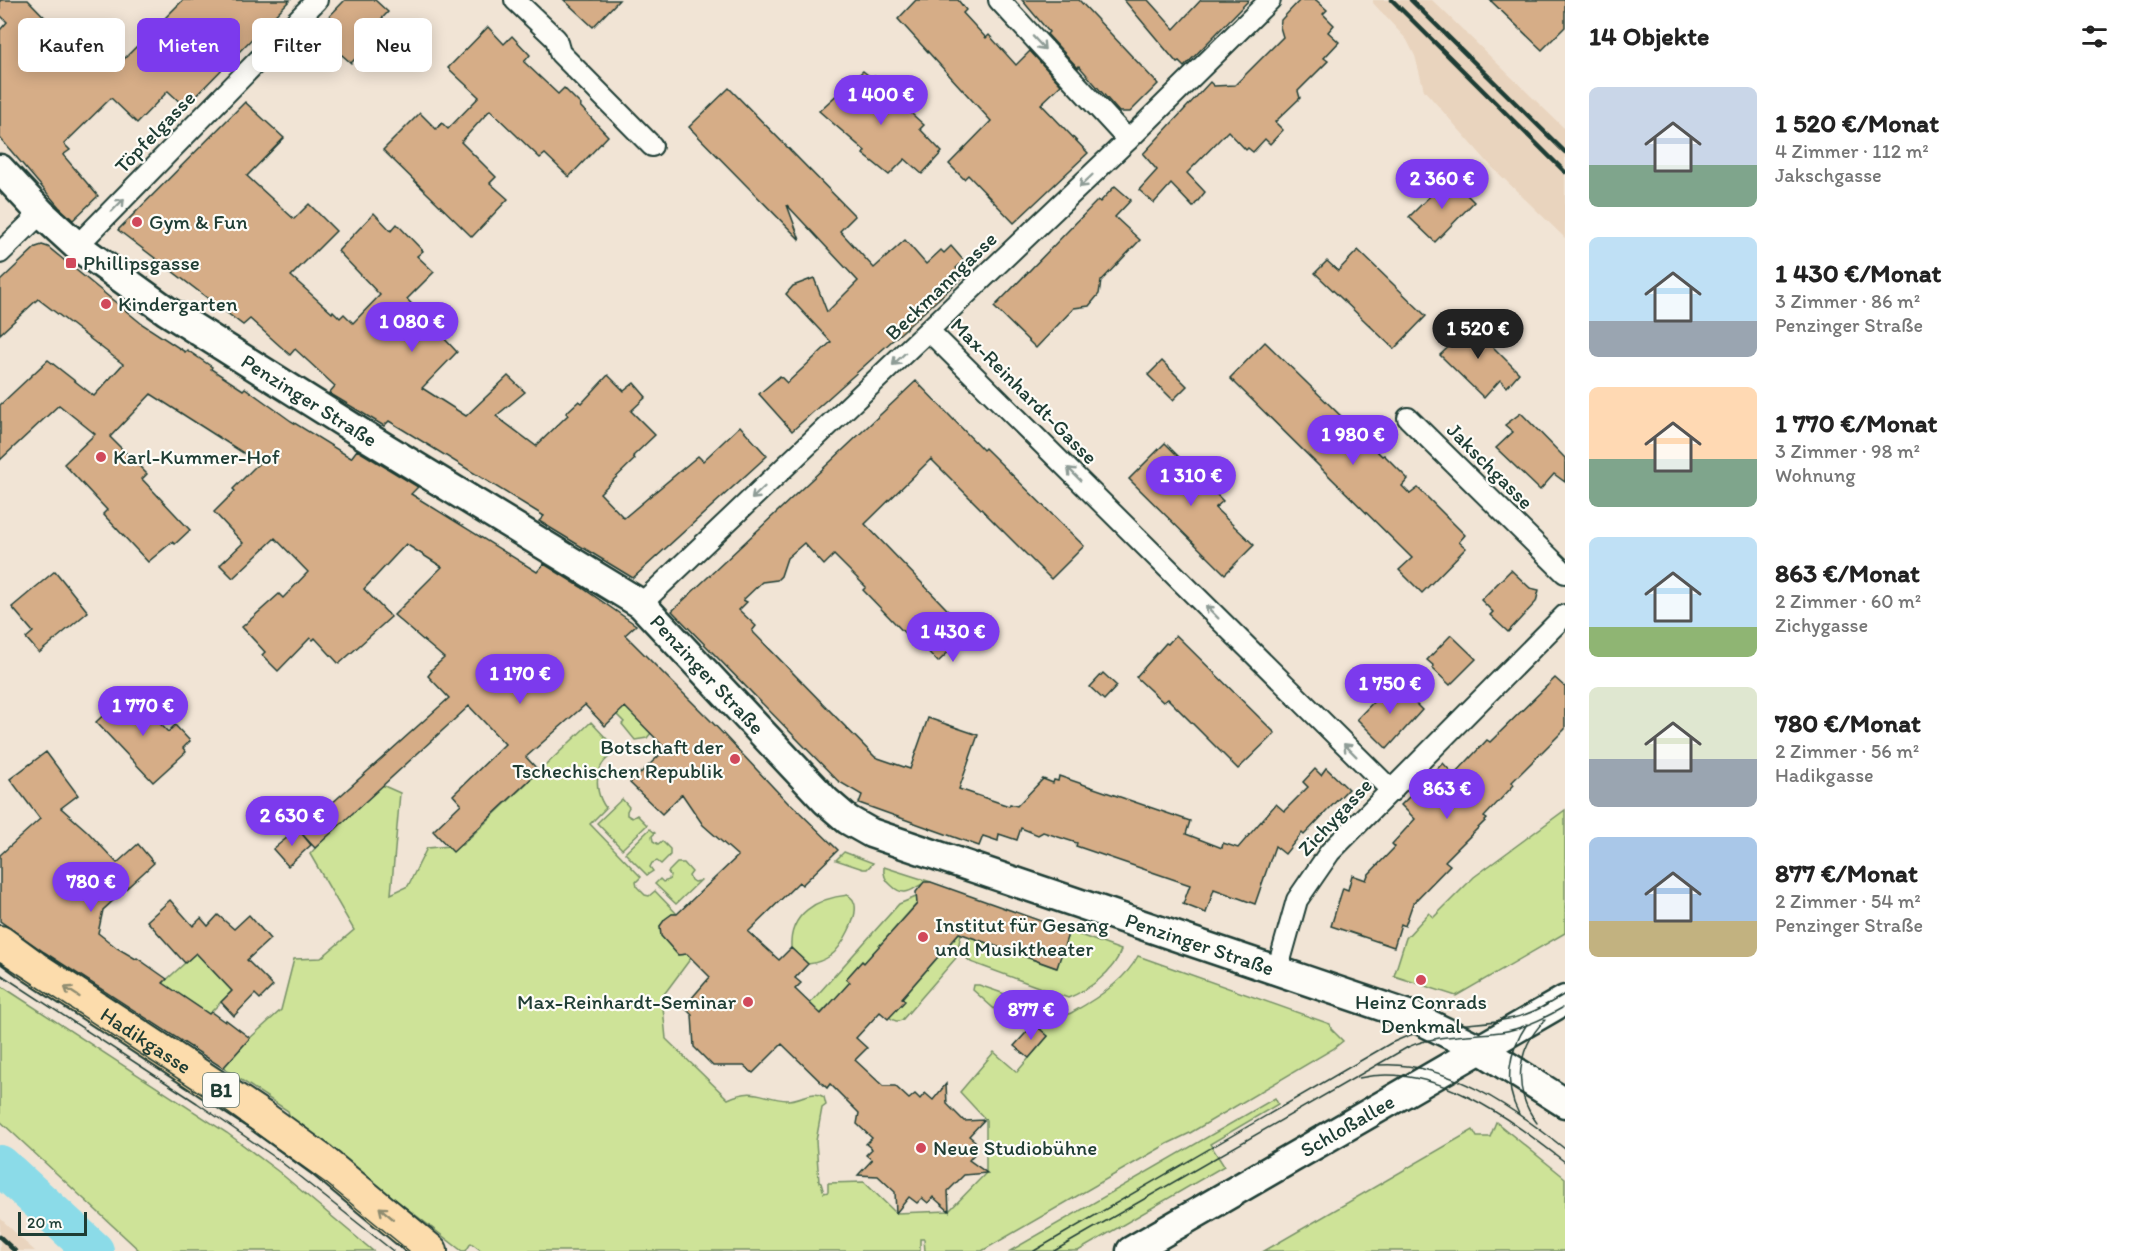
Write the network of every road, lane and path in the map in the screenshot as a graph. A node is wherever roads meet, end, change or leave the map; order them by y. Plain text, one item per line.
1 (317, 0) edge
2 (515, 0) edge
3 (999, 0) edge
4 (1270, 0) edge
5 (1128, 140) junction
6 (652, 146) dead end
7 (0, 169) edge
8 (41, 213) junction
9 (77, 246) junction
10 (0, 253) edge
11 (929, 331) junction
12 (1408, 418) dead end
13 (1565, 573) edge
14 (641, 604) junction
15 (1565, 615) edge
16 (1392, 791) junction
17 (0, 942) edge
18 (1276, 971) junction
19 (1565, 1000) edge
20 (1480, 1049) junction
21 (1565, 1103) edge
22 (431, 1251) edge
23 (1131, 1251) edge

9 -> 1 street, Töpfelgasse
2 - 6 street
3 -> 5 street
4 - 5 street, Beckmanngasse
5 -> 11 street, Beckmanngasse
7 - 8 street, Penzinger Straße
8 - 9 street, Penzinger Straße
8 - 10 street
9 - 14 street, Penzinger Straße
11 -> 14 street, Beckmanngasse
16 -> 11 street, Max-Reinhardt-Gasse
12 - 13 street, Jakschgasse
14 - 18 street, Penzinger Straße
15 - 16 street, Zichygasse
16 - 18 street, Zichygasse
22 -> 17 main road, Hadikgasse / B1
18 - 20 street, Penzinger Straße
19 - 20 street, Schloßallee
20 - 21 street, Penzinger Straße
20 - 23 street, Schloßallee

